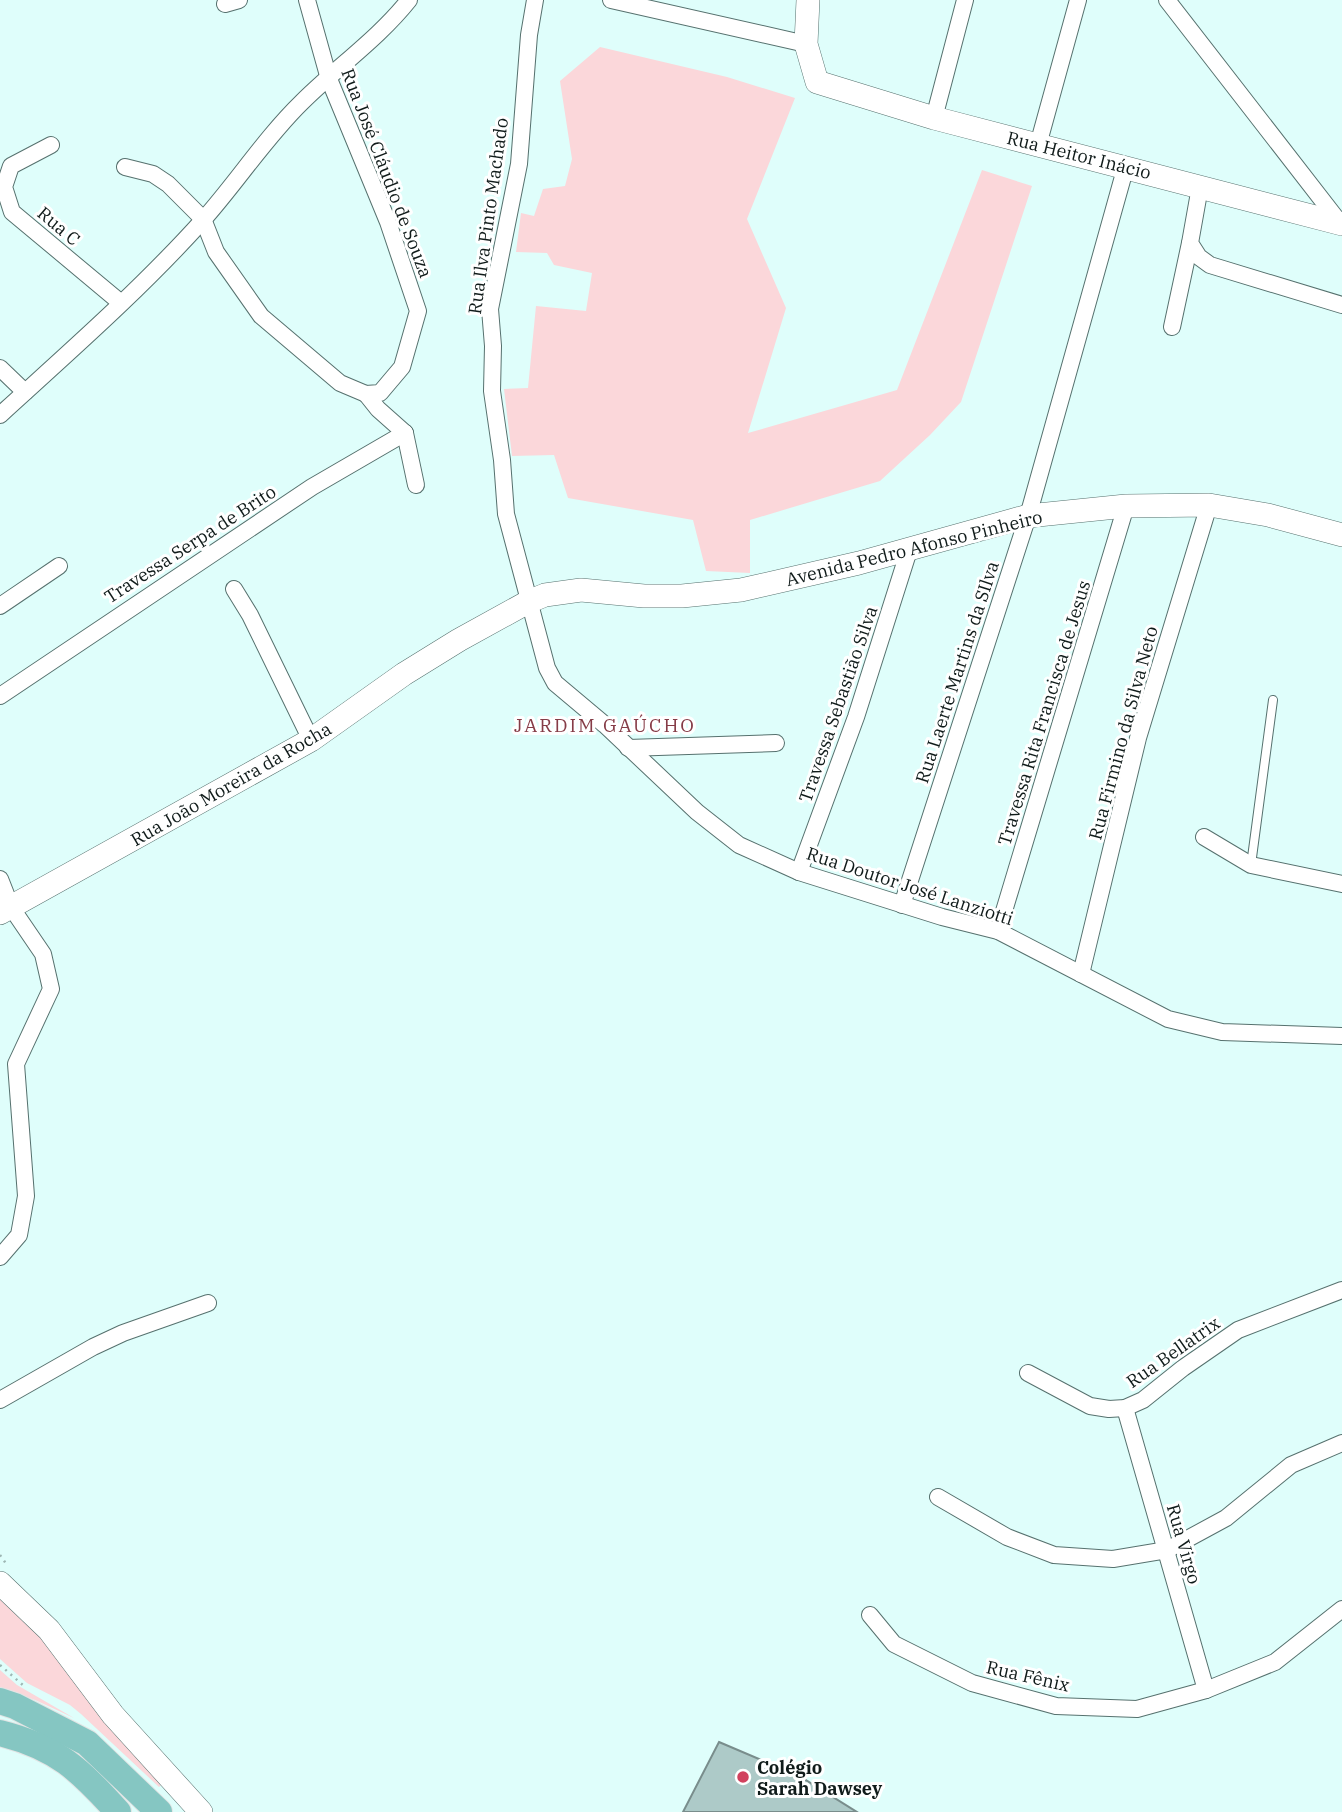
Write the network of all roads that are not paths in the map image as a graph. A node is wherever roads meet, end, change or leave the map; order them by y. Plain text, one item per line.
1 (307, 0) edge
2 (409, 0) edge
3 (535, 0) edge
4 (611, 0) edge
5 (808, 0) edge
6 (965, 0) edge
7 (1078, 0) edge
8 (1167, 0) edge
9 (806, 44) junction
10 (328, 79) junction
11 (934, 118) junction
12 (51, 145) dead end
13 (1038, 145) junction
14 (1126, 166) junction
15 (125, 167) dead end
16 (1200, 187) junction
17 (203, 219) junction
18 (1341, 223) edge
19 (1190, 243) junction
20 (121, 303) junction
21 (1342, 305) edge
22 (1172, 327) dead end
23 (0, 368) edge
24 (25, 392) junction
25 (373, 394) junction
26 (0, 415) edge
27 (405, 433) junction
28 (416, 485) dead end
29 (1209, 505) junction
30 (1126, 506) junction
31 (1028, 516) junction
32 (1342, 535) edge
33 (910, 547) junction
34 (59, 566) dead end
35 (234, 589) dead end
36 (528, 602) junction
37 (0, 606) edge
38 (0, 696) edge
39 (1273, 700) dead end
40 (311, 740) junction
41 (776, 743) dead end
42 (628, 748) junction
43 (1204, 837) dead end
44 (1251, 865) junction
45 (799, 872) junction
46 (0, 879) edge
47 (1342, 884) edge
48 (902, 905) junction
49 (6, 910) edge
50 (998, 931) junction
51 (1081, 974) junction
52 (1342, 1037) edge
53 (8, 1065) edge
54 (0, 1257) edge
55 (1342, 1290) edge
56 (208, 1303) dead end
57 (1028, 1373) dead end
58 (0, 1400) edge
59 (1125, 1408) junction
60 (1342, 1443) edge
61 (938, 1497) dead end
62 (1167, 1550) junction
63 (0, 1583) edge
64 (1342, 1609) edge
65 (870, 1615) dead end
66 (1206, 1690) junction
67 (5, 1700) edge
68 (0, 1732) edge
69 (118, 1812) edge
70 (159, 1812) edge
71 (201, 1812) edge

1 - 10 street, Rua José Cláudio de Souza
2 - 10 street
3 - 36 street, Rua Ilva Pinto Machado
4 - 9 street
5 - 9 street
6 - 11 street
7 - 13 street
8 - 18 street
9 - 11 street, Rua Heitor Inácio
10 - 17 street
10 - 25 street, Rua José Cláudio de Souza
11 - 13 street, Rua Heitor Inácio
12 - 20 street, Rua C
13 - 14 street, Rua Heitor Inácio
14 - 16 street, Rua Heitor Inácio
14 - 31 street, Rua Laerte Martins da SIlva
15 - 17 street
16 - 18 street, Rua Heitor Inácio
16 - 19 street
17 - 20 street
17 - 25 street
19 - 21 street
19 - 22 street
20 - 24 street
23 - 24 street
24 - 26 street
25 - 27 street
27 - 28 street
27 - 38 street, Travessa Serpa de Brito
29 - 30 street, Avenida Pedro Afonso Pinheiro
29 - 32 street, Avenida Pedro Afonso Pinheiro
29 - 51 street, Rua Firmino da Silva Neto
30 - 31 street, Avenida Pedro Afonso Pinheiro
30 - 50 street, Travessa Rita Francisca de Jesus
31 - 33 street, Avenida Pedro Afonso Pinheiro
31 - 48 street, Rua Laerte Martins da SIlva
33 - 36 street, Avenida Pedro Afonso Pinheiro
33 - 45 street, Travessa Sebastião Silva
34 - 37 street
35 - 40 street
36 - 40 street, Rua João Moreira da Rocha
36 - 42 street, Rua Doutor José Lanziotti
39 - 44 lane
40 - 49 street, Rua João Moreira da Rocha
41 - 42 street
42 - 45 street, Rua Doutor José Lanziotti
43 - 44 street
44 - 47 street
45 - 48 street, Rua Doutor José Lanziotti
46 - 49 street
48 - 50 street, Rua Doutor José Lanziotti
49 - 53 street
50 - 51 street, Rua Doutor José Lanziotti
51 - 52 street, Rua Doutor José Lanziotti
53 - 54 street
55 - 59 street, Rua Bellatrix
56 - 58 street
57 - 59 street, Rua Bellatrix
59 - 62 street, Rua Virgo
60 - 62 street
61 - 62 street
62 - 66 street, Rua Virgo
63 - 71 street
64 - 66 street, Rua Fênix
65 - 66 street, Rua Fênix
67 - 70 main road
68 - 69 main road

